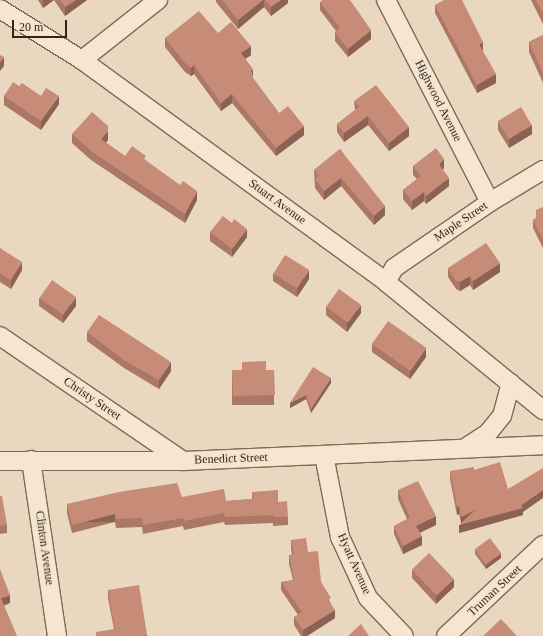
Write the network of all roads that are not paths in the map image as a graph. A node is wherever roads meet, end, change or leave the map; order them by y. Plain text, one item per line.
1 (158, 0) edge
2 (386, 0) edge
3 (0, 9) edge
4 (82, 60) junction
5 (543, 170) edge
6 (490, 202) junction
7 (386, 282) junction
8 (0, 336) edge
9 (511, 383) junction
10 (543, 410) edge
11 (543, 444) edge
12 (462, 450) junction
13 (324, 455) junction
14 (31, 460) junction
15 (0, 461) edge
16 (183, 461) junction
17 (543, 545) edge
18 (57, 636) edge
19 (404, 636) edge
20 (446, 636) edge

1 - 4 street
2 - 6 street, Highwood Avenue
3 - 4 street, Stuart Avenue
4 - 7 street, Stuart Avenue
5 - 6 street, Maple Street
6 - 7 street, Maple Street
7 - 9 street, Stuart Avenue
8 - 16 street, Christy Street
9 - 10 street, Stuart Avenue
9 - 12 street, Benedict Street
11 - 12 street, Benedict Street
12 - 13 street, Benedict Street
13 - 16 street, Benedict Street
13 - 19 street, Hyatt Avenue
14 - 15 street, Benedict Street
14 - 16 street, Benedict Street
14 - 18 street, Clinton Avenue
17 - 20 street, Truman Street

